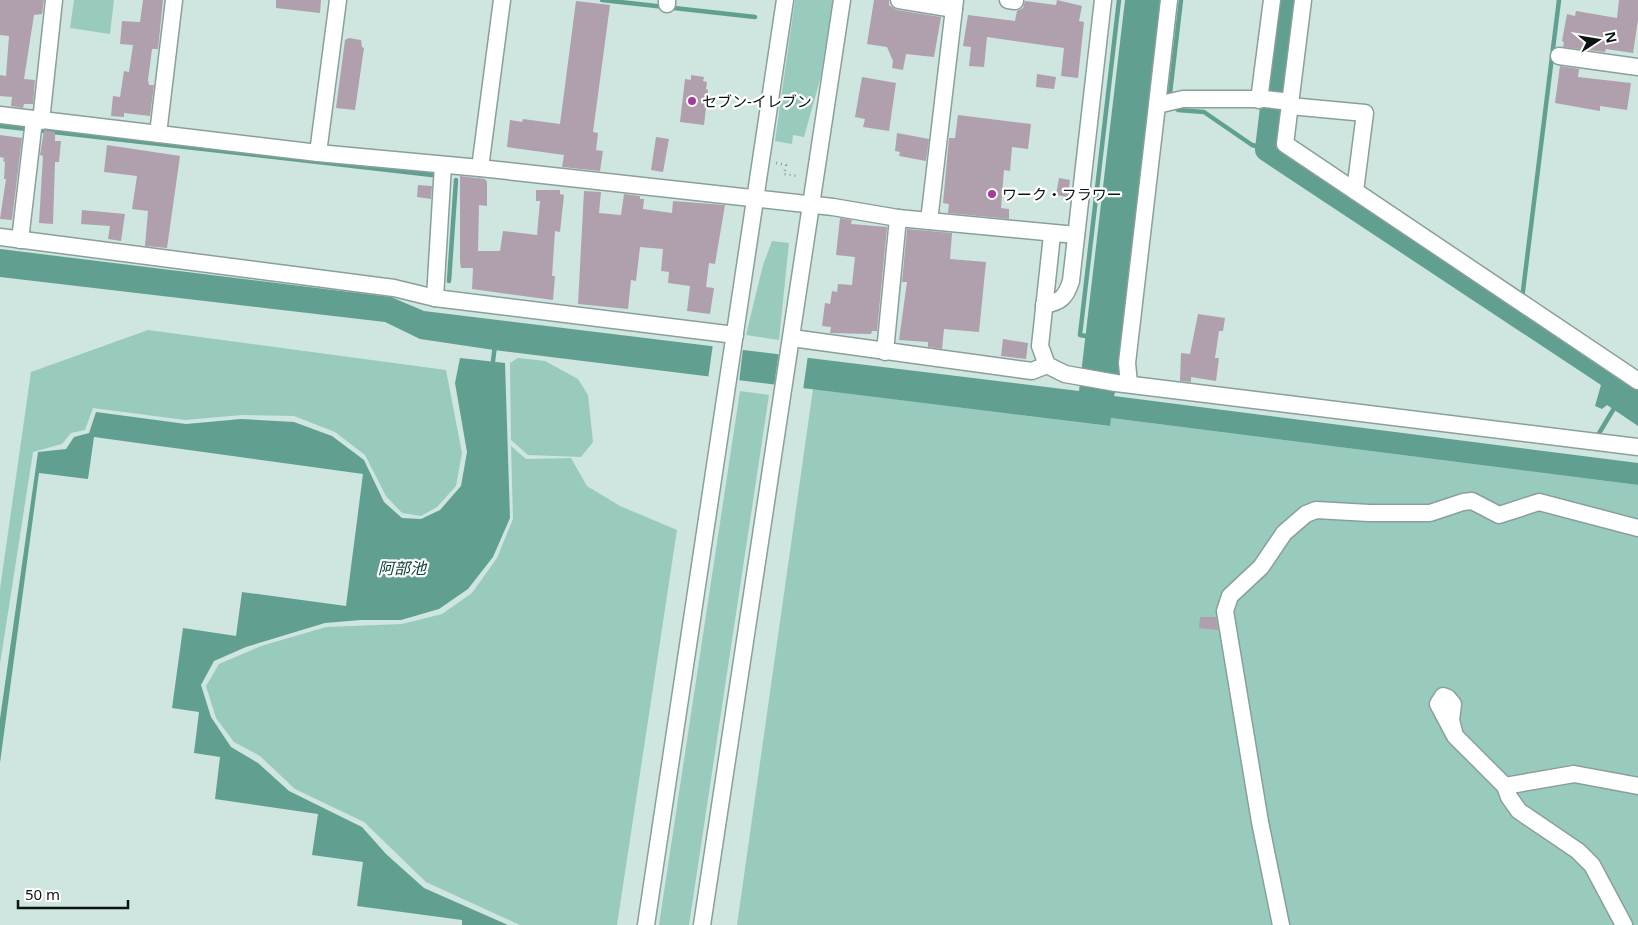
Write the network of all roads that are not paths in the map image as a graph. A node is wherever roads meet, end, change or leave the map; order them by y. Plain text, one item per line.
1 (54, 0) edge
2 (174, 0) edge
3 (338, 0) edge
4 (502, 0) edge
5 (786, 0) edge
6 (842, 0) edge
7 (899, 0) edge
8 (1103, 0) edge
9 (1169, 0) edge
10 (1272, 0) edge
11 (1303, 0) edge
12 (954, 5) edge
13 (1559, 56) dead end
14 (1638, 67) edge
15 (1262, 100) junction
16 (1168, 102) junction
17 (1288, 103) junction
18 (0, 115) edge
19 (35, 125) junction
20 (158, 134) junction
21 (318, 153) junction
22 (443, 165) junction
23 (480, 168) junction
24 (1355, 191) junction
25 (756, 200) junction
26 (810, 205) junction
27 (898, 218) junction
28 (929, 221) junction
29 (1052, 235) junction
30 (1076, 235) junction
31 (0, 237) edge
32 (20, 240) junction
33 (435, 298) junction
34 (1044, 305) junction
35 (734, 338) junction
36 (791, 343) junction
37 (884, 352) junction
38 (1047, 365) junction
39 (1638, 381) edge
40 (1123, 383) junction
41 (1638, 447) edge
42 (1638, 528) edge
43 (1455, 736) dead end
44 (1505, 786) junction
45 (1638, 786) edge
46 (646, 925) edge
47 (702, 925) edge
48 (1281, 925) edge
49 (1624, 925) edge

1 - 19 street
2 - 20 street
3 - 21 street
4 - 23 street
5 - 25 street
6 - 26 street
7 - 12 street
8 - 30 street
9 - 16 street
10 - 15 street
11 - 17 street
12 - 28 street
13 - 14 street
15 - 16 street
15 - 17 street
16 - 40 street
17 - 24 street
17 - 24 street
18 - 19 street
19 - 20 street
19 - 32 street
20 - 21 street
21 - 22 street
22 - 23 street
22 - 33 street
23 - 25 street
24 - 39 street
25 - 26 street
25 - 35 street
26 - 27 street
26 - 36 street
27 - 28 street
27 - 37 street
28 - 29 street
29 - 30 street
29 - 34 street
30 - 34 street
31 - 32 street
32 - 33 street
33 - 35 street
34 - 38 street
35 - 46 street
36 - 37 street
36 - 47 street
37 - 38 street
38 - 40 street
40 - 41 street
42 - 48 street
43 - 44 street
44 - 45 street
44 - 49 street

